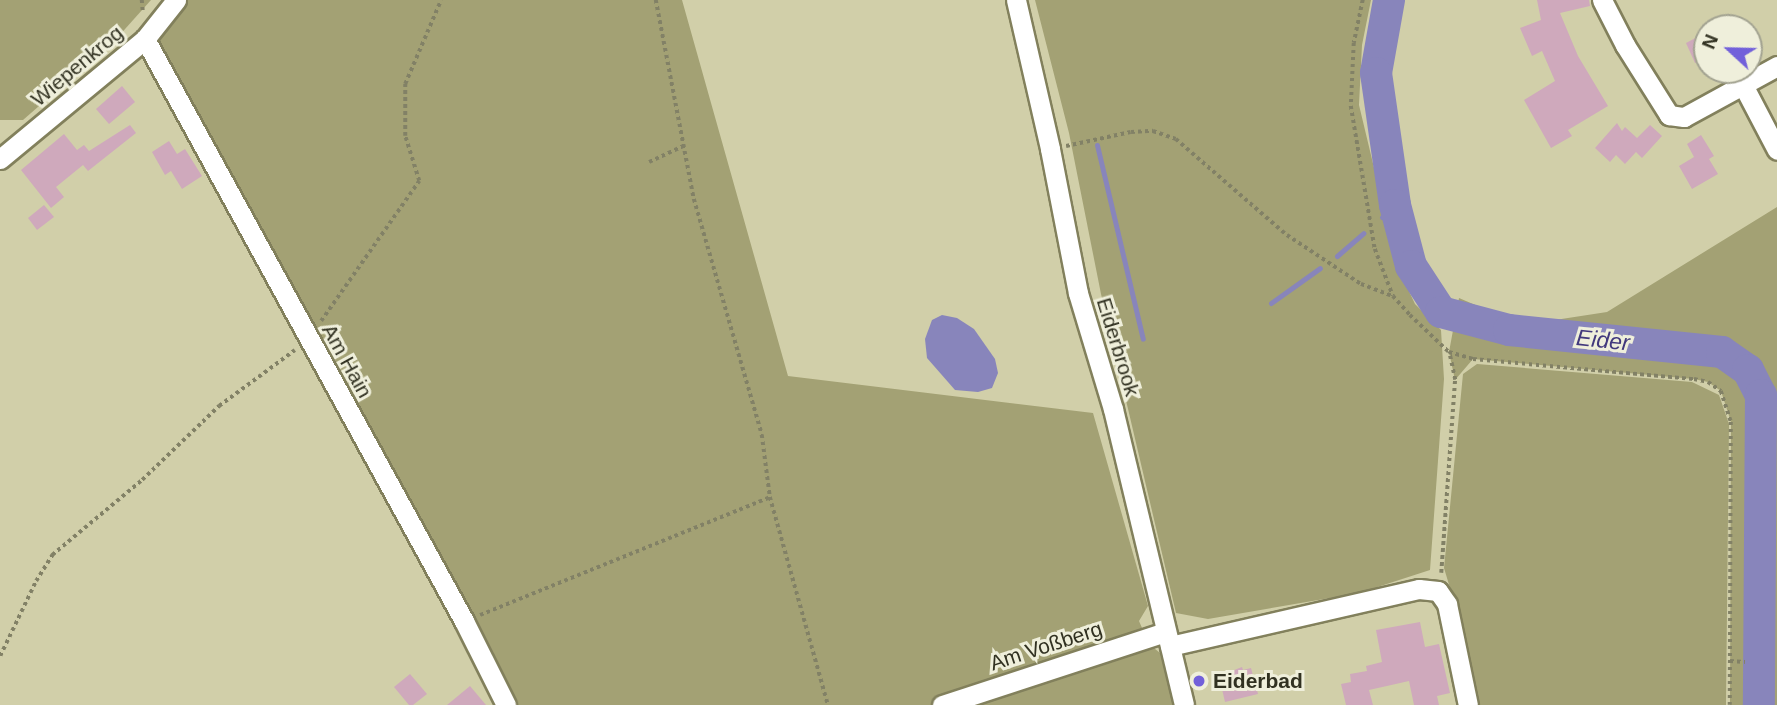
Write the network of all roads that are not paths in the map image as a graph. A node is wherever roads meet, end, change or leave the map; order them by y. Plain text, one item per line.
1 (176, 0) edge
2 (1016, 0) edge
3 (1602, 0) edge
4 (145, 39) junction
5 (1777, 66) edge
6 (1743, 85) junction
7 (0, 139) edge
8 (22, 141) junction
9 (1777, 150) edge
10 (0, 159) edge
11 (1167, 639) junction
12 (506, 705) edge
13 (942, 705) edge
14 (1184, 705) edge
15 (1468, 705) edge

1 - 4 street, Wiepenkrog
2 - 11 street, Eiderbrook
3 - 6 street
4 - 8 street, Wiepenkrog
4 - 12 street, Am Hain
5 - 6 street
6 - 9 street
7 - 8 street
8 - 10 street, Wiepenkrog
11 - 13 street, Am Voßberg
11 - 14 street, Eiderbrook
11 - 15 street, Am Voßberg

